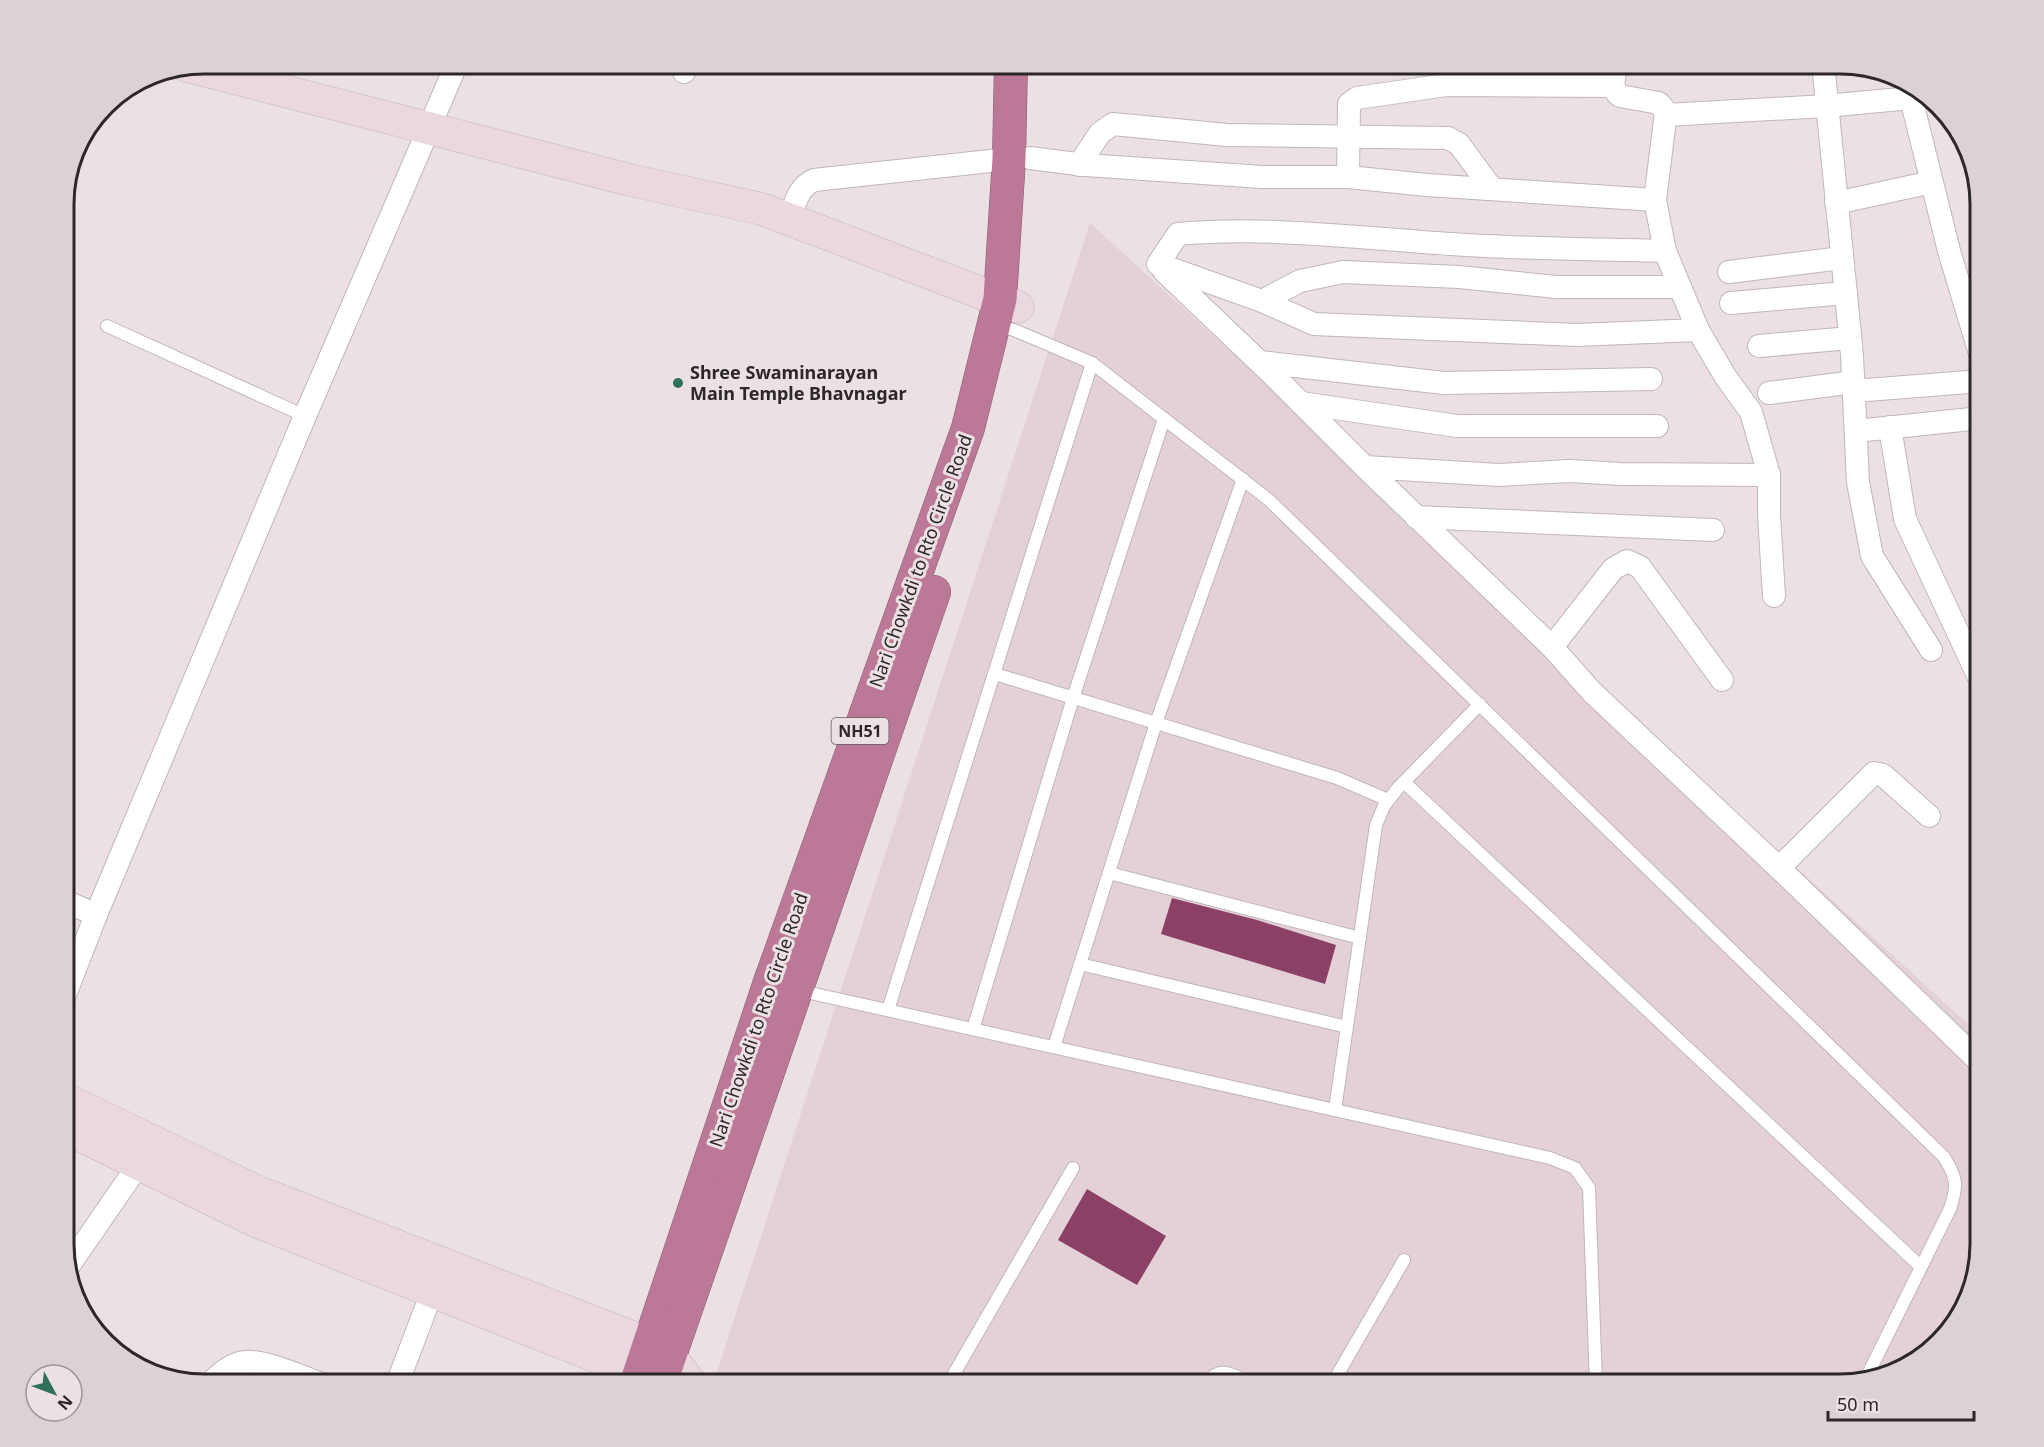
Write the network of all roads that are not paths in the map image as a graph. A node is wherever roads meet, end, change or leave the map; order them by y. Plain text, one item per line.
1 (218, 74) edge
2 (452, 74) edge
3 (1012, 74) edge
4 (1032, 74) edge
5 (1617, 74) edge
6 (1824, 74) edge
7 (1617, 91) junction
8 (1908, 92) edge
9 (1910, 94) edge
10 (1826, 106) junction
11 (1662, 109) junction
12 (429, 128) junction
13 (1350, 137) junction
14 (1020, 158) junction
15 (1078, 165) junction
16 (1348, 177) junction
17 (1932, 182) junction
18 (1492, 189) junction
19 (1655, 200) junction
20 (1836, 203) junction
21 (789, 219) junction
22 (1665, 251) junction
23 (1842, 258) junction
24 (1158, 264) junction
25 (1729, 272) dead end
26 (1680, 287) junction
27 (1846, 293) junction
28 (1262, 301) junction
29 (1731, 303) dead end
30 (1006, 315) junction
31 (1970, 321) edge
32 (107, 326) dead end
33 (1698, 330) junction
34 (1850, 338) junction
35 (1759, 346) dead end
36 (1260, 362) junction
37 (1092, 363) junction
38 (1651, 379) dead end
39 (1970, 382) edge
40 (1854, 387) junction
41 (1769, 393) dead end
42 (1301, 403) junction
43 (305, 416) junction
44 (1164, 419) junction
45 (1970, 419) edge
46 (1657, 426) dead end
47 (1890, 427) junction
48 (1856, 431) junction
49 (1365, 467) junction
50 (1769, 475) junction
51 (1243, 479) junction
52 (1416, 517) junction
53 (1713, 530) dead end
54 (1774, 596) dead end
55 (1552, 647) junction
56 (1931, 650) dead end
57 (1970, 658) edge
58 (995, 674) junction
59 (1722, 680) dead end
60 (1073, 698) junction
61 (1480, 704) junction
62 (1156, 723) junction
63 (1404, 782) junction
64 (1388, 800) junction
65 (1929, 816) dead end
66 (1779, 868) junction
67 (1109, 873) junction
68 (74, 905) edge
69 (96, 915) junction
70 (1360, 938) junction
71 (74, 953) edge
72 (1080, 964) junction
73 (784, 986) junction
74 (888, 1010) junction
75 (1347, 1027) junction
76 (973, 1029) junction
77 (1053, 1047) junction
78 (1970, 1053) edge
79 (74, 1103) edge
80 (1335, 1110) junction
81 (74, 1132) edge
82 (139, 1164) junction
83 (1073, 1168) dead end
84 (75, 1257) edge
85 (1404, 1260) dead end
86 (1921, 1268) junction
87 (438, 1277) junction
88 (1870, 1370) edge
89 (220, 1374) edge
90 (292, 1374) edge
91 (401, 1374) edge
92 (662, 1374) edge
93 (954, 1374) edge
94 (1214, 1374) edge
95 (1231, 1374) edge
96 (1338, 1374) edge
97 (1596, 1374) edge

1 - 12 street
2 - 12 street
3 - 14 highway, Nari Chowkdi to Rto Circle Road / NH51
4 - 14 highway, NH51
5 - 7 street
6 - 10 street
7 - 11 street
7 - 13 street
8 - 10 street
9 - 17 street
10 - 11 street
10 - 20 street
11 - 19 street
12 - 21 street
12 - 43 street
13 - 15 street
13 - 16 street
13 - 18 street
14 - 15 street
14 - 21 street
14 - 30 highway, Nari Chowkdi to Rto Circle Road / NH51
15 - 16 street
16 - 18 street
17 - 20 street
17 - 31 street
18 - 19 street
19 - 22 street
20 - 23 street
21 - 30 street
22 - 24 street
22 - 26 street
23 - 25 street
23 - 27 street
24 - 28 street
24 - 36 street
26 - 28 street
26 - 33 street
27 - 29 street
27 - 34 street
28 - 33 street
30 - 37 lane
30 - 73 highway, Nari Chowkdi to Rto Circle Road / NH51
32 - 43 lane
33 - 50 street
34 - 35 street
34 - 40 street
36 - 38 street
36 - 42 street
37 - 44 lane
37 - 58 lane
39 - 40 street
40 - 41 street
40 - 48 street
42 - 46 street
42 - 49 street
43 - 69 street
44 - 51 lane
44 - 60 lane
45 - 47 street
47 - 48 street
47 - 57 street
48 - 56 street
49 - 50 street
49 - 52 street
50 - 54 street
51 - 61 lane
51 - 62 lane
52 - 53 street
52 - 55 street
55 - 59 street
55 - 66 street
58 - 60 lane
58 - 74 lane
60 - 62 lane
60 - 76 lane
61 - 63 lane
61 - 86 lane
62 - 64 lane
62 - 67 lane
63 - 64 lane
63 - 86 lane
64 - 70 lane
65 - 66 street
66 - 78 street
67 - 70 lane
67 - 72 lane
68 - 69 street
69 - 71 street
70 - 75 lane
72 - 75 lane
72 - 77 lane
73 - 74 lane
73 - 92 highway, Nari Chowkdi to Rto Circle Road / NH51
74 - 76 lane
75 - 80 lane
76 - 77 lane
77 - 80 lane
79 - 87 street
80 - 97 lane
81 - 82 street
82 - 84 street
82 - 87 street
83 - 93 lane
85 - 96 lane
86 - 88 lane
87 - 91 street
87 - 92 street
89 - 90 street
94 - 95 lane

